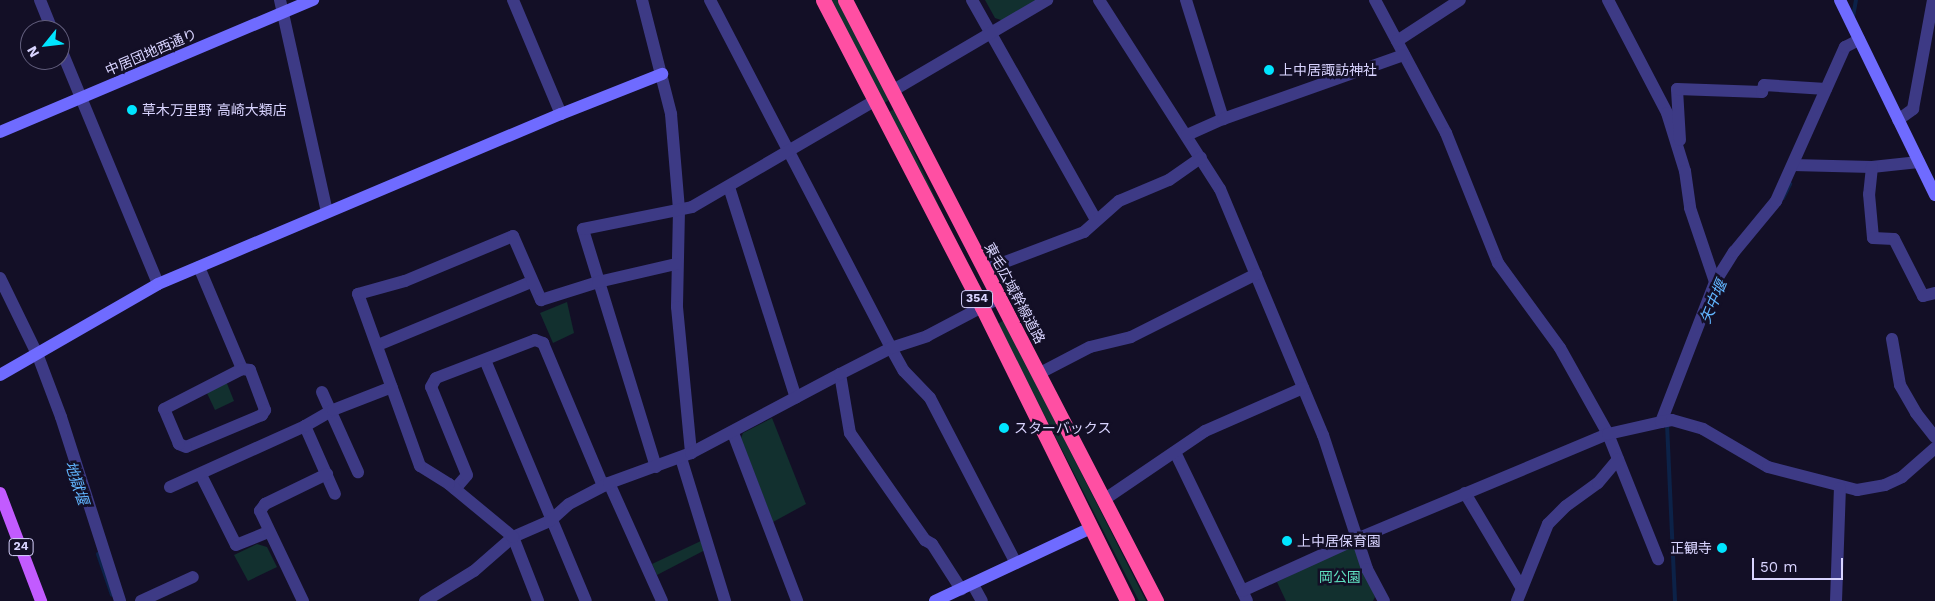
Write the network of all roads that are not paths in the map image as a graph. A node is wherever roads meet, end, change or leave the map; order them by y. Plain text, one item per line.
1 (40, 0) edge
2 (280, 0) edge
3 (313, 0) edge
4 (513, 0) edge
5 (642, 0) edge
6 (710, 0) edge
7 (823, 0) edge
8 (845, 0) edge
9 (972, 0) edge
10 (1048, 0) edge
11 (1099, 0) edge
12 (1186, 0) edge
13 (1375, 0) edge
14 (1460, 0) edge
15 (1608, 0) edge
16 (1840, 0) edge
17 (1933, 0) edge
18 (282, 13) junction
19 (48, 20) edge
20 (991, 34) junction
21 (1859, 40) junction
22 (1397, 41) junction
23 (1404, 55) junction
24 (70, 70) edge
25 (662, 74) junction
26 (1826, 89) junction
27 (892, 91) junction
28 (82, 97) junction
29 (874, 101) junction
30 (562, 114) junction
31 (1223, 119) junction
32 (1898, 120) junction
33 (0, 132) edge
34 (1187, 135) junction
35 (789, 150) junction
36 (1680, 157) junction
37 (1201, 158) junction
38 (1919, 162) junction
39 (1793, 165) junction
40 (1872, 167) junction
41 (1932, 182) edge
42 (730, 187) junction
43 (1935, 195) edge
44 (679, 210) junction
45 (327, 212) junction
46 (1096, 220) junction
47 (676, 264) junction
48 (199, 267) junction
49 (984, 270) junction
50 (1256, 274) junction
51 (0, 278) edge
52 (531, 282) junction
53 (598, 282) junction
54 (1715, 282) junction
55 (158, 284) junction
56 (1935, 293) edge
57 (999, 298) junction
58 (982, 307) junction
59 (1892, 339) dead end
60 (378, 345) junction
61 (891, 348) junction
62 (38, 356) junction
63 (485, 360) junction
64 (242, 369) junction
65 (1040, 373) junction
66 (840, 374) junction
67 (0, 375) edge
68 (392, 387) junction
69 (1303, 388) junction
70 (322, 392) dead end
71 (796, 398) junction
72 (333, 410) junction
73 (1662, 422) junction
74 (305, 426) junction
75 (733, 433) junction
76 (1608, 434) junction
77 (1935, 437) edge
78 (1935, 448) edge
79 (1175, 452) junction
80 (686, 456) junction
81 (1618, 459) junction
82 (656, 467) junction
83 (358, 472) dead end
84 (326, 474) junction
85 (201, 475) junction
86 (606, 485) junction
87 (170, 487) dead end
88 (1840, 488) junction
89 (455, 489) junction
90 (0, 493) edge
91 (335, 494) dead end
92 (1466, 494) junction
93 (1105, 499) junction
94 (550, 522) junction
95 (1091, 528) junction
96 (268, 532) junction
97 (513, 537) junction
98 (1359, 538) junction
99 (1658, 559) dead end
100 (1016, 563) junction
101 (193, 577) dead end
102 (967, 587) junction
103 (1521, 587) junction
104 (1244, 596) edge
105 (41, 601) edge
106 (120, 601) edge
107 (142, 601) edge
108 (303, 601) edge
109 (425, 601) edge
110 (538, 601) edge
111 (586, 601) edge
112 (662, 601) edge
113 (725, 601) edge
114 (797, 601) edge
115 (935, 601) edge
116 (982, 601) edge
117 (1127, 601) edge
118 (1156, 601) edge
119 (1384, 601) edge
120 (1517, 601) edge
121 (1836, 601) edge

1 - 19 street
2 - 18 street
3 - 18 street, 中居団地西通り
4 - 30 street
5 - 25 street
6 - 35 street
7 - 29 highway, 354
8 - 27 highway, 東毛広域幹線道路 / 354
9 - 20 street
10 - 20 street
11 - 34 street
12 - 31 street
13 - 22 street
14 - 22 street
15 - 36 street
16 - 21 street
17 - 32 street
18 - 28 street, 中居団地西通り
18 - 45 street
20 - 27 street
20 - 46 street
21 - 26 street
21 - 32 street
22 - 23 street
23 - 31 street
23 - 76 street
24 - 28 street
25 - 30 street
25 - 44 street
26 - 36 street
26 - 39 street
27 - 49 highway, 東毛広域幹線道路 / 354
28 - 33 street, 中居団地西通り
28 - 55 street
29 - 35 street
29 - 58 highway, 354
30 - 45 street
31 - 34 street
32 - 38 street
34 - 37 street
35 - 42 street
35 - 61 street
36 - 54 street
37 - 46 street
37 - 50 street
38 - 40 street
38 - 41 street
39 - 40 street
39 - 54 street
40 - 56 street
41 - 43 street
42 - 44 street
42 - 71 street
44 - 47 street
44 - 53 street
45 - 48 street
46 - 49 street
47 - 53 street
47 - 80 street
48 - 55 street
48 - 64 street
49 - 57 highway, 東毛広域幹線道路 / 354
50 - 65 street
50 - 69 street
51 - 62 street
52 - 53 street
52 - 60 street
52 - 60 street
53 - 82 street
54 - 73 street
55 - 62 street
57 - 58 street
57 - 65 highway, 東毛広域幹線道路 / 354
58 - 61 street
58 - 95 highway, 354
59 - 77 street
60 - 68 street
61 - 66 street
61 - 100 street
62 - 67 street
62 - 106 street
63 - 86 street
63 - 89 street
63 - 94 street
64 - 64 street
65 - 93 highway, 東毛広域幹線道路 / 354
66 - 71 street
66 - 102 street
68 - 72 street
68 - 89 street
69 - 79 street
69 - 98 street
70 - 72 street
71 - 75 street
72 - 74 street
72 - 83 street
73 - 76 street
73 - 88 street
74 - 84 street
74 - 85 street
75 - 80 street
75 - 114 street
76 - 81 street
76 - 92 street
78 - 88 street
79 - 93 street
79 - 104 street
80 - 82 street
80 - 113 street
81 - 99 street
81 - 103 street
82 - 86 street
84 - 91 street
84 - 96 street
85 - 87 street
85 - 96 street
86 - 94 street
86 - 112 street
88 - 121 street
89 - 97 street
90 - 105 main road, 24
92 - 98 street
92 - 103 street
93 - 118 highway, 東毛広域幹線道路 / 354
94 - 97 street
94 - 111 street
95 - 100 street
95 - 117 highway, 354
96 - 108 street
97 - 109 street
97 - 110 street
98 - 104 street
98 - 119 street
100 - 102 street
101 - 107 street
102 - 115 street
102 - 116 street
103 - 120 street

